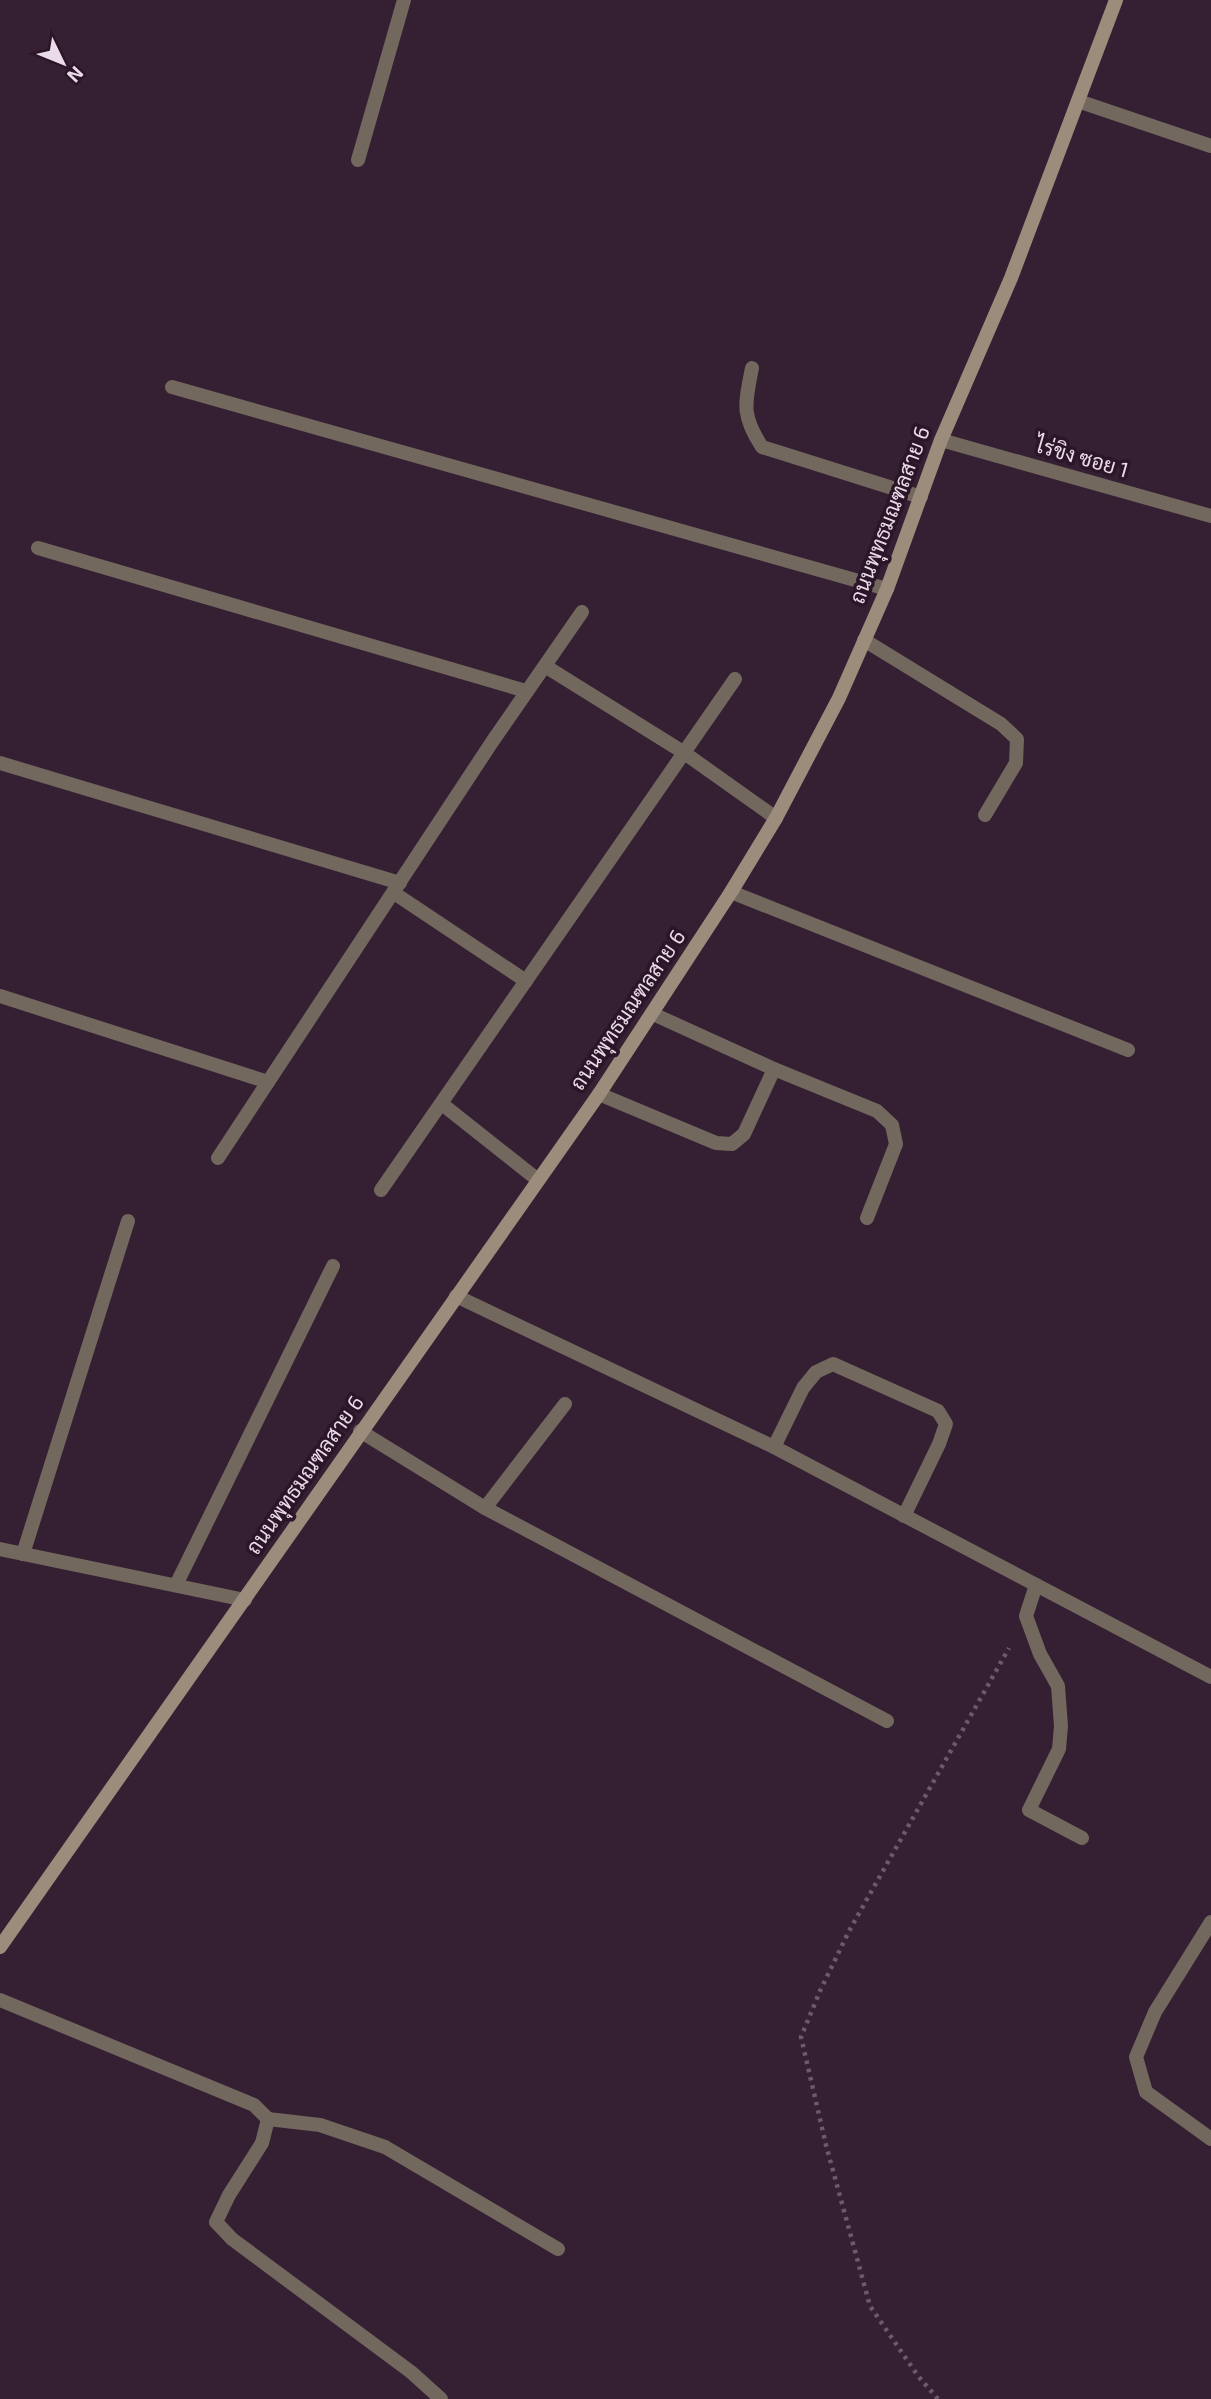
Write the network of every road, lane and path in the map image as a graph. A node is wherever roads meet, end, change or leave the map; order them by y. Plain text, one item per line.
1 (404, 0) edge
2 (1116, 0) edge
3 (1078, 101) junction
4 (1211, 146) edge
5 (358, 160) dead end
6 (752, 368) dead end
7 (172, 387) dead end
8 (941, 440) junction
9 (921, 497) junction
10 (1211, 516) edge
11 (38, 548) dead end
12 (887, 589) junction
13 (582, 612) dead end
14 (864, 640) junction
15 (545, 666) junction
16 (735, 680) dead end
17 (526, 691) junction
18 (683, 752) junction
19 (0, 763) edge
20 (985, 815) dead end
21 (776, 818) junction
22 (397, 888) junction
23 (731, 892) junction
24 (526, 981) junction
25 (0, 996) edge
26 (653, 1014) junction
27 (1128, 1050) dead end
28 (774, 1069) junction
29 (268, 1082) junction
30 (598, 1094) junction
31 (442, 1104) junction
32 (218, 1158) dead end
33 (538, 1180) junction
34 (381, 1190) dead end
35 (867, 1218) dead end
36 (128, 1221) dead end
37 (333, 1266) dead end
38 (456, 1296) junction
39 (565, 1404) dead end
40 (360, 1431) junction
41 (774, 1447) junction
42 (485, 1508) junction
43 (904, 1516) junction
44 (0, 1549) edge
45 (23, 1554) junction
46 (177, 1585) junction
47 (1036, 1585) junction
48 (245, 1600) junction
49 (1026, 1616) junction
50 (1211, 1676) edge
51 (887, 1721) dead end
52 (1082, 1838) dead end
53 (1211, 1922) edge
54 (0, 1947) edge
55 (0, 2000) edge
56 (268, 2119) junction
57 (1211, 2139) edge
58 (558, 2249) dead end
59 (441, 2399) edge
60 (938, 2399) edge

1 - 5 street
2 - 3 main road, ถนนพุทธมณฑลสาย 6
3 - 4 street
3 - 8 main road, ถนนพุทธมณฑลสาย 6
6 - 9 street
7 - 12 street
8 - 9 main road, ถนนพุทธมณฑลสาย 6
8 - 10 street, ไร่ขิง ซอย 1
9 - 12 main road, ถนนพุทธมณฑลสาย 6
11 - 17 street
12 - 14 main road, ถนนพุทธมณฑลสาย 6
13 - 15 street
14 - 20 street
14 - 21 main road, ถนนพุทธมณฑลสาย 6
15 - 17 street
15 - 18 street
16 - 18 street
17 - 22 street
18 - 21 street
18 - 24 street
19 - 22 street
21 - 23 main road, ถนนพุทธมณฑลสาย 6
22 - 24 street
22 - 29 street
23 - 26 main road, ถนนพุทธมณฑลสาย 6
23 - 27 street
24 - 31 street
25 - 29 street
26 - 28 street
26 - 30 main road, ถนนพุทธมณฑลสาย 6
28 - 30 street
28 - 35 street
29 - 32 street
30 - 33 main road, ถนนพุทธมณฑลสาย 6
31 - 33 street
31 - 34 street
33 - 38 main road, ถนนพุทธมณฑลสาย 6
36 - 45 street
37 - 46 street
38 - 40 main road, ถนนพุทธมณฑลสาย 6
38 - 41 street
39 - 42 street
40 - 42 street
40 - 48 main road, ถนนพุทธมณฑลสาย 6
41 - 43 street
41 - 43 street
42 - 51 street
43 - 47 street
44 - 45 street
45 - 46 street
46 - 48 street
47 - 49 street
47 - 50 street
48 - 54 main road, ถนนพุทธมณฑลสาย 6
49 - 52 street
49 - 60 path
53 - 57 street
55 - 56 street
56 - 58 street
56 - 59 street

